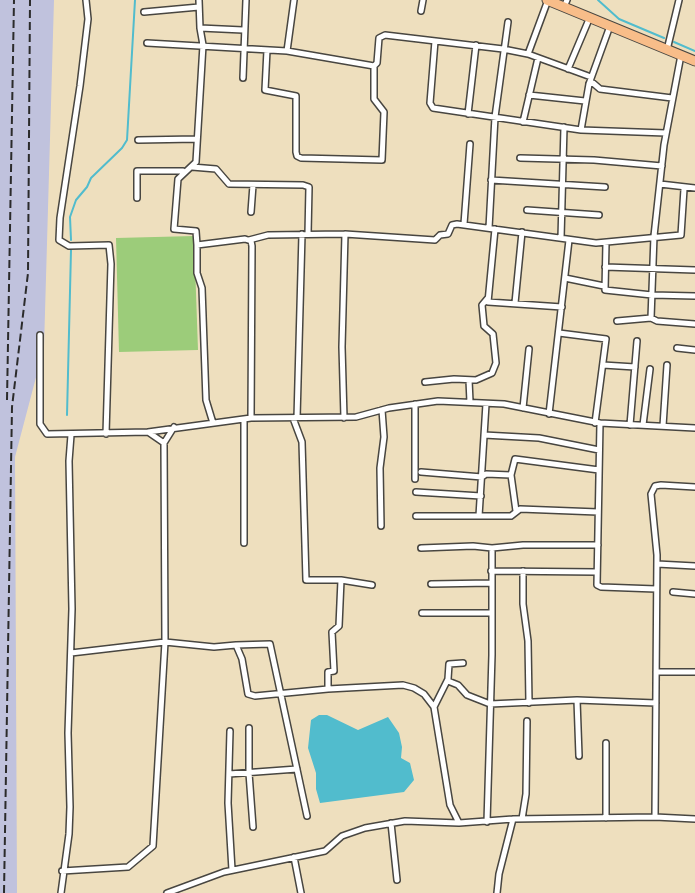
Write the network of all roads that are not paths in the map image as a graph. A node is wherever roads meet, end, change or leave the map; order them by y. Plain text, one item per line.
1 (86, 0) edge
2 (199, 0) edge
3 (246, 0) edge
4 (294, 0) edge
5 (423, 0) edge
6 (547, 0) edge
7 (679, 0) edge
8 (565, 3) edge
9 (199, 7) junction
10 (421, 11) dead end
11 (144, 12) dead end
12 (590, 16) junction
13 (508, 22) dead end
14 (610, 25) junction
15 (200, 28) junction
16 (243, 30) junction
17 (435, 41) junction
18 (148, 43) dead end
19 (203, 45) junction
20 (476, 45) junction
21 (243, 48) junction
22 (503, 48) junction
23 (267, 50) junction
24 (667, 50) junction
25 (287, 51) junction
26 (528, 54) junction
27 (681, 55) junction
28 (538, 58) junction
29 (695, 61) edge
30 (374, 66) junction
31 (568, 69) junction
32 (244, 78) dead end
33 (591, 78) junction
34 (589, 84) junction
35 (529, 95) junction
36 (672, 98) junction
37 (585, 101) junction
38 (468, 114) junction
39 (495, 117) junction
40 (523, 122) junction
41 (564, 127) junction
42 (581, 130) junction
43 (666, 133) junction
44 (197, 139) junction
45 (138, 140) dead end
46 (470, 144) dead end
47 (520, 158) dead end
48 (563, 160) junction
49 (662, 166) junction
50 (192, 167) junction
51 (184, 171) junction
52 (492, 180) junction
53 (660, 184) junction
54 (253, 185) junction
55 (562, 185) junction
56 (605, 187) dead end
57 (684, 188) junction
58 (695, 188) edge
59 (137, 198) dead end
60 (527, 210) dead end
61 (251, 212) dead end
62 (561, 212) junction
63 (599, 215) dead end
64 (464, 224) junction
65 (489, 228) junction
66 (495, 229) junction
67 (522, 232) junction
68 (305, 234) junction
69 (345, 234) junction
70 (654, 236) junction
71 (561, 238) junction
72 (249, 240) junction
73 (569, 240) junction
74 (606, 243) junction
75 (197, 245) junction
76 (605, 267) junction
77 (653, 269) junction
78 (695, 270) edge
79 (565, 278) junction
80 (604, 286) junction
81 (652, 295) junction
82 (695, 296) edge
83 (487, 299) junction
84 (514, 303) junction
85 (562, 307) junction
86 (651, 318) junction
87 (617, 321) dead end
88 (695, 324) edge
89 (559, 333) junction
90 (40, 335) dead end
91 (637, 341) dead end
92 (677, 348) dead end
93 (529, 349) dead end
94 (695, 350) edge
95 (603, 365) junction
96 (667, 365) dead end
97 (635, 367) junction
98 (650, 369) dead end
99 (469, 380) junction
100 (425, 382) dead end
101 (470, 402) junction
102 (415, 404) junction
103 (486, 404) junction
104 (523, 408) junction
105 (382, 410) junction
106 (549, 414) junction
107 (251, 418) junction
108 (295, 418) junction
109 (344, 418) junction
110 (244, 419) junction
111 (213, 422) junction
112 (598, 423) junction
113 (630, 425) junction
114 (643, 425) junction
115 (662, 426) junction
116 (174, 427) junction
117 (695, 428) edge
118 (148, 432) junction
119 (106, 434) junction
120 (71, 435) junction
121 (484, 435) junction
122 (164, 443) junction
123 (599, 450) junction
124 (599, 470) junction
125 (421, 472) dead end
126 (511, 475) junction
127 (482, 476) junction
128 (415, 479) dead end
129 (695, 487) edge
130 (416, 492) dead end
131 (481, 496) junction
132 (516, 511) junction
133 (598, 512) junction
134 (416, 516) dead end
135 (479, 516) junction
136 (381, 526) dead end
137 (244, 543) dead end
138 (598, 544) junction
139 (421, 548) dead end
140 (492, 548) junction
141 (657, 564) junction
142 (695, 566) edge
143 (491, 571) junction
144 (523, 571) junction
145 (597, 572) junction
146 (340, 580) junction
147 (492, 583) junction
148 (431, 584) dead end
149 (372, 585) dead end
150 (656, 589) junction
151 (673, 592) dead end
152 (695, 594) edge
153 (422, 613) dead end
154 (491, 613) junction
155 (164, 642) junction
156 (236, 645) junction
157 (71, 653) junction
158 (462, 663) dead end
159 (656, 672) junction
160 (695, 672) edge
161 (448, 681) junction
162 (328, 689) junction
163 (281, 692) junction
164 (577, 700) junction
165 (529, 703) junction
166 (656, 703) junction
167 (490, 704) junction
168 (434, 707) junction
169 (527, 721) dead end
170 (249, 728) dead end
171 (230, 731) dead end
172 (606, 743) dead end
173 (578, 756) dead end
174 (297, 769) junction
175 (249, 773) junction
176 (229, 774) junction
177 (307, 816) dead end
178 (655, 817) junction
179 (606, 818) junction
180 (512, 819) junction
181 (522, 819) junction
182 (695, 819) edge
183 (486, 822) junction
184 (459, 823) junction
185 (391, 824) junction
186 (253, 827) dead end
187 (294, 857) junction
188 (232, 870) junction
189 (62, 871) junction
190 (397, 880) dead end
191 (61, 893) edge
192 (167, 893) edge
193 (301, 893) edge
194 (497, 893) edge

1 - 119 street
2 - 9 street
3 - 16 street
4 - 25 street
5 - 10 street
6 - 8 highway
6 - 26 street
7 - 24 street
8 - 12 highway
9 - 11 street
9 - 15 street
12 - 14 highway
12 - 31 street
13 - 22 street
14 - 24 highway
14 - 33 street
15 - 16 street
15 - 19 street
16 - 21 street
17 - 20 street
17 - 30 street
17 - 38 street
18 - 19 street
19 - 21 street
19 - 44 street
20 - 22 street
20 - 38 street
21 - 23 street
21 - 32 street
22 - 26 street
22 - 39 street
23 - 25 street
23 - 30 street
24 - 27 highway
25 - 30 street
26 - 28 street
27 - 29 highway
27 - 36 street
28 - 31 street
28 - 35 street
31 - 33 street
33 - 34 street
34 - 36 street
34 - 37 street
35 - 37 street
35 - 40 street
36 - 43 street
37 - 42 street
38 - 39 street
39 - 40 street
39 - 52 street
40 - 41 street
41 - 42 street
41 - 48 street
42 - 43 street
43 - 49 street
44 - 45 street
44 - 50 street
46 - 64 street
47 - 48 street
48 - 49 street
48 - 55 street
49 - 53 street
50 - 51 street
50 - 54 street
51 - 59 street
51 - 75 street
52 - 55 street
52 - 65 street
53 - 57 street
53 - 70 street
54 - 61 street
54 - 68 street
55 - 56 street
55 - 62 street
57 - 58 street
57 - 70 street
60 - 62 street
62 - 63 street
62 - 71 street
64 - 65 street
64 - 69 street
65 - 66 street
66 - 67 street
66 - 83 street
67 - 71 street
67 - 84 street
68 - 69 street
68 - 72 street
68 - 108 street
69 - 109 street
70 - 74 street
70 - 77 street
71 - 73 street
72 - 75 street
72 - 107 street
73 - 74 street
73 - 79 street
74 - 76 street
75 - 111 street
76 - 77 street
76 - 80 street
77 - 78 street
77 - 81 street
79 - 80 street
79 - 85 street
80 - 81 street
81 - 82 street
81 - 86 street
83 - 84 street
83 - 99 street
84 - 85 street
85 - 89 street
86 - 87 street
86 - 88 street
89 - 95 street
89 - 106 street
90 - 120 street
91 - 97 street
92 - 94 street
93 - 104 street
95 - 97 street
95 - 112 street
96 - 115 street
97 - 113 street
98 - 114 street
99 - 100 street
99 - 101 street
101 - 102 street
101 - 103 street
102 - 105 street
102 - 128 street
103 - 104 street
103 - 121 street
104 - 106 street
105 - 109 street
105 - 136 street
106 - 112 street
107 - 108 street
107 - 110 street
108 - 109 street
108 - 146 street
110 - 111 street
110 - 137 street
111 - 116 street
112 - 113 street
112 - 123 street
113 - 114 street
114 - 115 street
115 - 117 street
116 - 118 street
116 - 122 street
118 - 119 street
118 - 122 street
119 - 120 street
120 - 157 street
121 - 123 street
121 - 127 street
122 - 155 street
123 - 124 street
124 - 126 street
124 - 133 street
125 - 127 street
126 - 127 street
126 - 132 street
127 - 131 street
129 - 141 street
130 - 131 street
131 - 135 street
132 - 133 street
132 - 135 street
133 - 138 street
134 - 135 street
138 - 140 street
138 - 145 street
139 - 140 street
140 - 143 street
141 - 142 street
141 - 150 street
143 - 144 street
143 - 147 street
144 - 145 street
144 - 165 street
145 - 150 street
146 - 149 street
146 - 162 street
147 - 148 street
147 - 154 street
150 - 159 street
151 - 152 street
153 - 154 street
154 - 167 street
155 - 156 street
155 - 157 street
155 - 189 street
156 - 163 street
156 - 163 street
157 - 189 street
158 - 161 street
159 - 160 street
159 - 166 street
161 - 167 street
161 - 168 street
162 - 163 street
162 - 168 street
163 - 174 street
164 - 165 street
164 - 166 street
164 - 173 street
165 - 167 street
166 - 178 street
167 - 183 street
168 - 184 street
169 - 181 street
170 - 175 street
171 - 176 street
172 - 179 street
174 - 175 street
174 - 177 street
175 - 176 street
175 - 186 street
176 - 188 street
178 - 179 street
178 - 182 street
179 - 181 street
180 - 181 street
180 - 183 street
180 - 194 street
183 - 184 street
184 - 185 street
185 - 187 street
185 - 190 street
187 - 188 street
187 - 193 street
188 - 192 street
189 - 191 street

